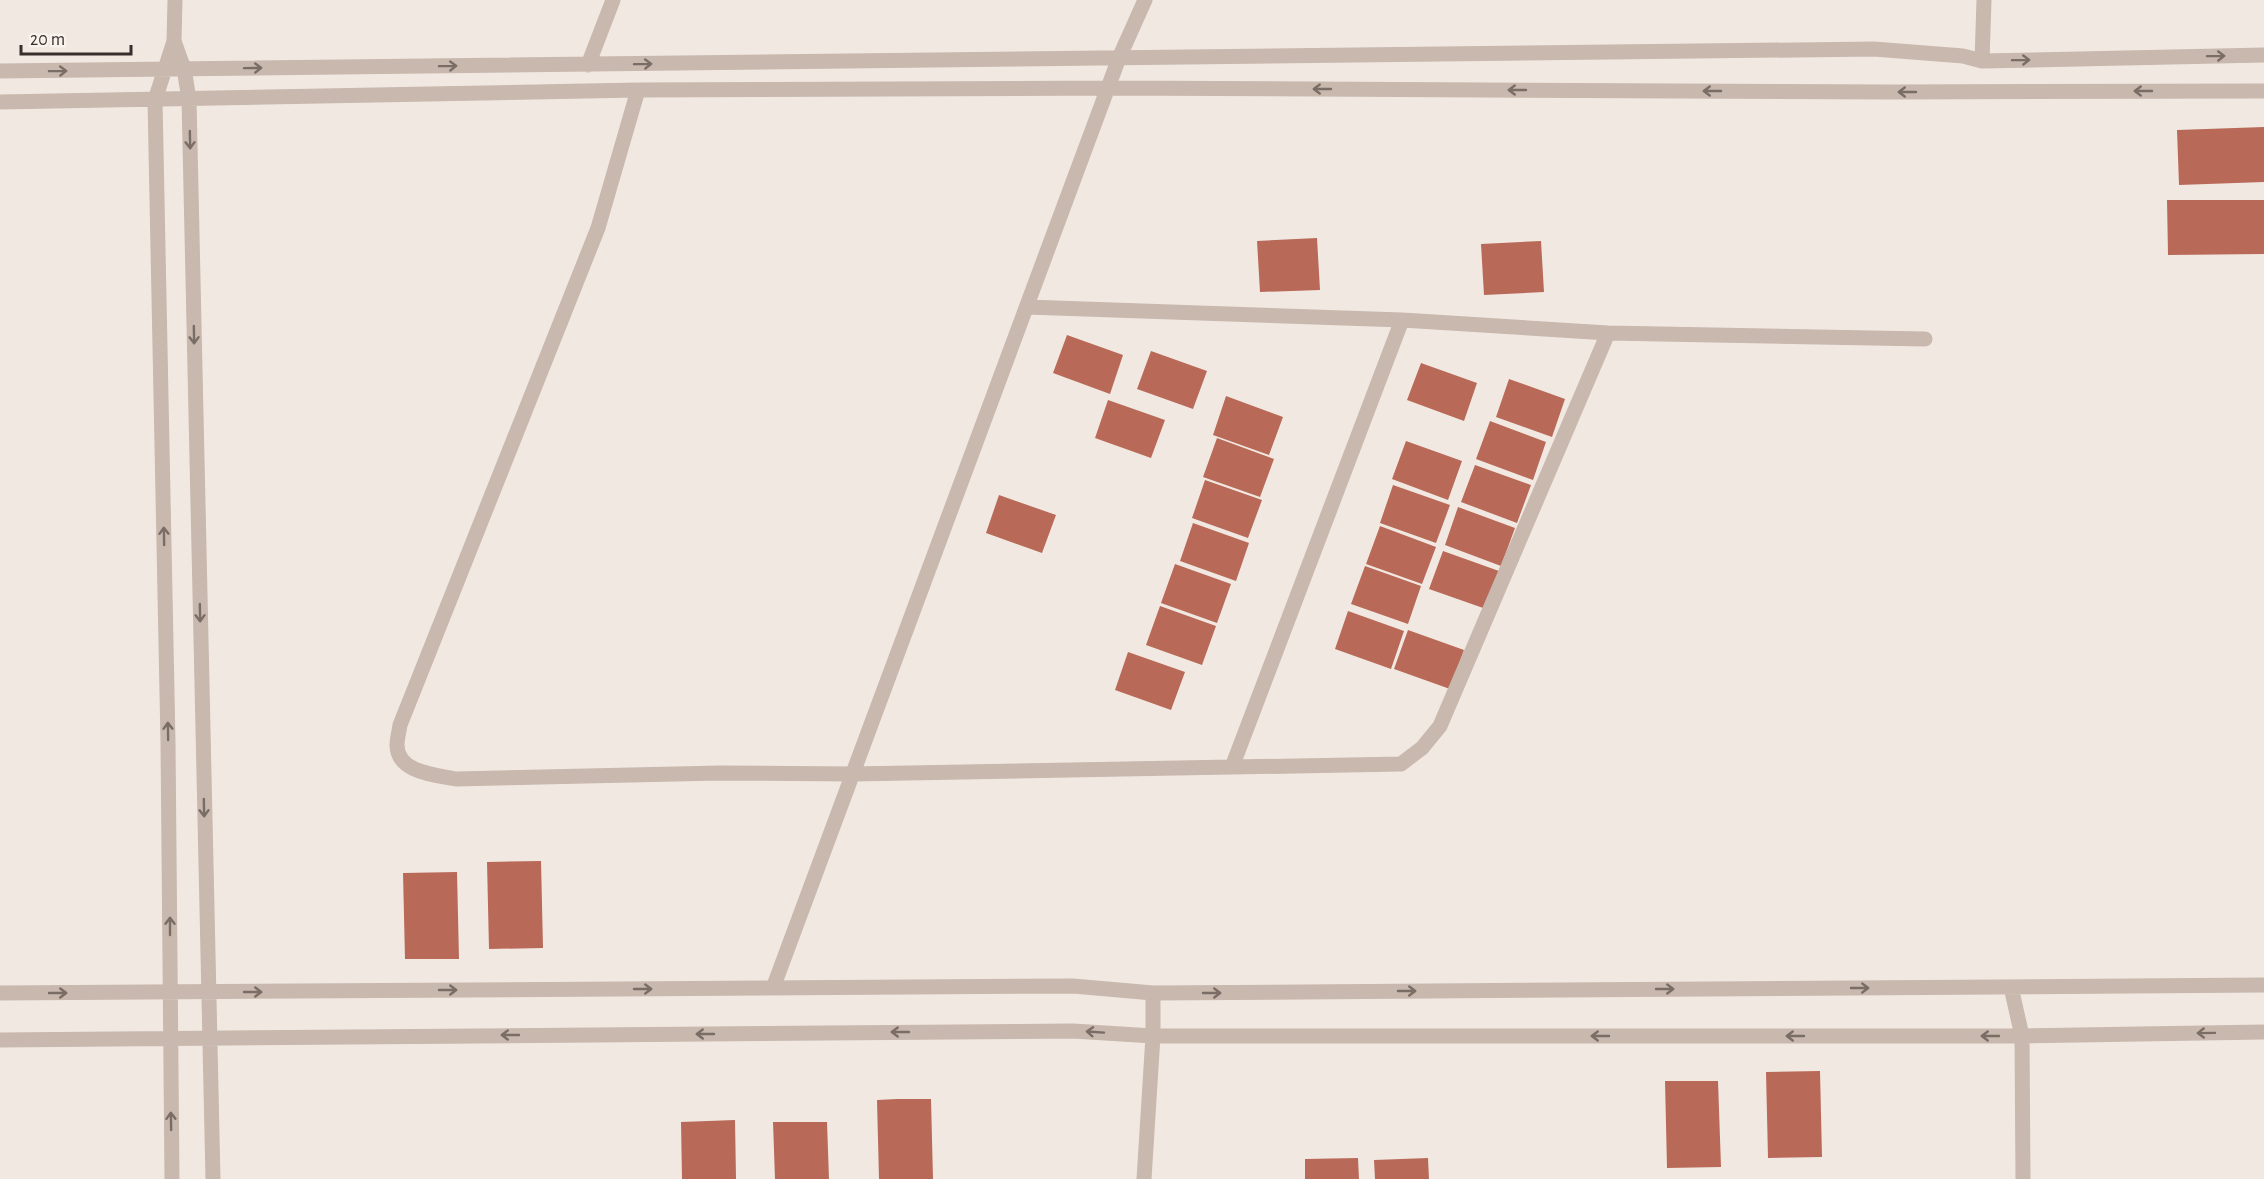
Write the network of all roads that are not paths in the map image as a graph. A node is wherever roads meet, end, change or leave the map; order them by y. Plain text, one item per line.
1 (175, 0) edge
2 (613, 0) edge
3 (1145, 0) edge
4 (1984, 0) edge
5 (174, 41) junction
6 (2264, 55) edge
7 (1119, 58) junction
8 (1982, 61) junction
9 (588, 64) junction
10 (165, 69) junction
11 (184, 69) junction
12 (0, 71) edge
13 (1109, 88) junction
14 (638, 90) junction
15 (2264, 91) edge
16 (189, 99) junction
17 (155, 100) junction
18 (0, 102) edge
19 (1027, 307) junction
20 (1402, 320) junction
21 (1608, 333) junction
22 (1925, 339) dead end
23 (1232, 767) junction
24 (853, 774) junction
25 (2264, 985) edge
26 (2011, 987) junction
27 (773, 988) junction
28 (170, 992) junction
29 (208, 992) junction
30 (0, 993) edge
31 (1153, 993) junction
32 (2264, 1032) edge
33 (1153, 1036) junction
34 (2022, 1036) junction
35 (210, 1037) junction
36 (171, 1038) junction
37 (0, 1040) edge
38 (172, 1179) edge
39 (213, 1179) edge
40 (1144, 1179) edge
41 (2022, 1179) edge

1 - 5 street
2 - 9 street
3 - 7 street
4 - 8 street
5 - 10 street
5 - 11 street
8 -> 6 street
7 - 8 street
9 -> 7 street
7 - 13 street
11 -> 9 street
10 - 11 street
12 -> 10 street
10 - 17 street
11 - 16 street
13 - 14 street
15 -> 13 street
13 - 19 street
14 - 16 street
14 - 24 street
16 - 17 street
16 -> 29 street
17 - 18 street
28 -> 17 street
19 - 20 street
19 - 24 street
20 - 21 street
20 - 23 street
21 - 22 street
21 - 23 street
23 - 24 street
24 - 27 street
25 - 26 street
31 -> 26 street
26 - 34 street
29 -> 27 street
27 - 31 street
28 - 29 street
30 -> 28 street
28 - 36 street
29 - 35 street
31 - 33 street
32 -> 34 street
34 -> 33 street
33 -> 35 street
33 - 40 street
34 - 41 street
35 - 36 street
35 - 39 street
36 - 37 street
38 -> 36 street

